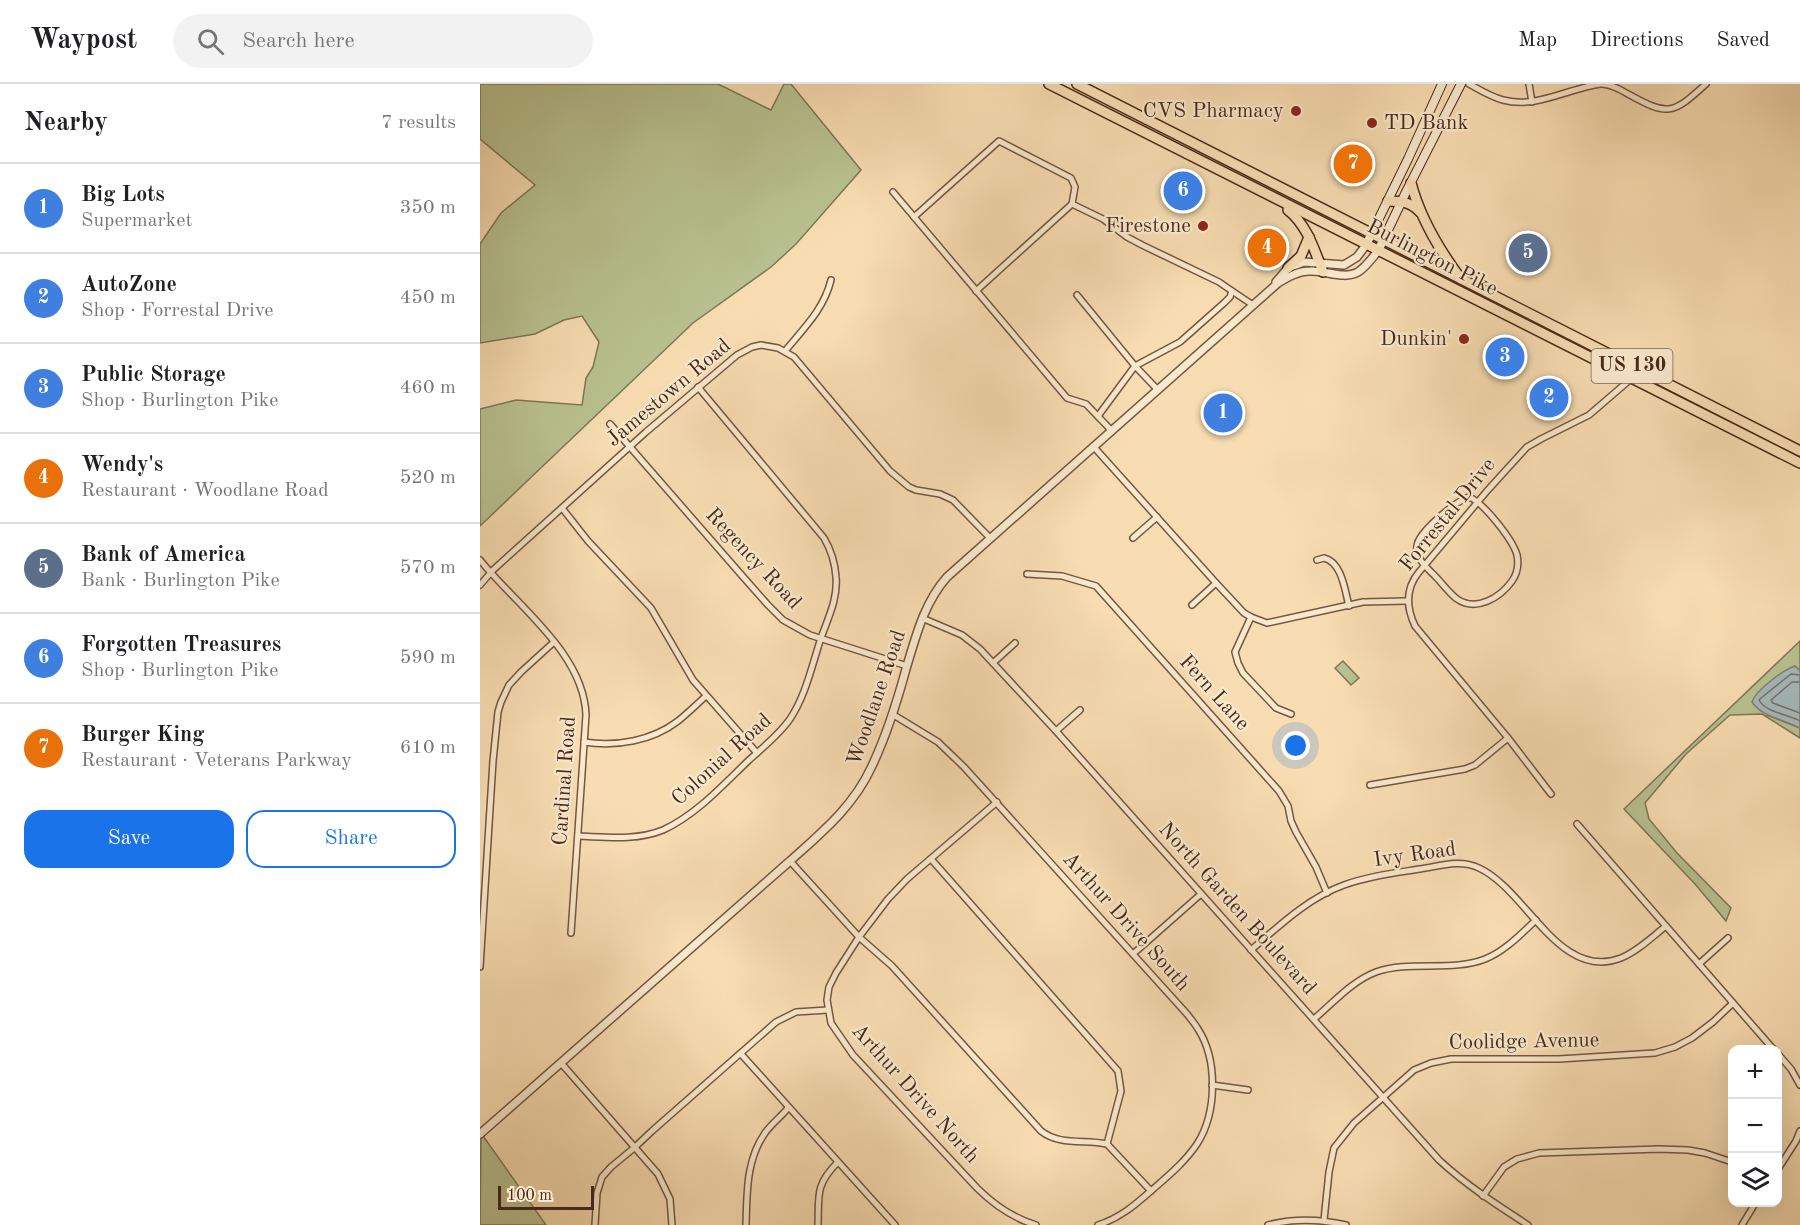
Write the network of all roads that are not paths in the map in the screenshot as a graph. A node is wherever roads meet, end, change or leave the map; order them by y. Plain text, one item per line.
1 (1049, 84) edge
2 (1077, 84) edge
3 (1442, 84) edge
4 (1461, 84) edge
5 (1469, 84) edge
6 (1529, 84) edge
7 (1601, 84) edge
8 (1706, 84) edge
9 (1612, 85) edge
10 (1532, 102) junction
11 (1411, 183) junction
12 (893, 192) dead end
13 (1275, 198) junction
14 (1388, 201) junction
15 (1401, 201) junction
16 (1071, 204) junction
17 (1424, 216) junction
18 (914, 217) junction
19 (1371, 234) junction
20 (1309, 237) junction
21 (1384, 240) junction
22 (1366, 245) junction
23 (1378, 251) junction
24 (1288, 268) junction
25 (1321, 268) junction
26 (831, 280) dead end
27 (1463, 281) junction
28 (1269, 290) junction
29 (976, 291) junction
30 (1232, 291) junction
31 (1077, 296) dead end
32 (1253, 305) junction
33 (786, 351) junction
34 (1135, 366) junction
35 (1632, 378) junction
36 (698, 387) junction
37 (1157, 389) junction
38 (1098, 416) junction
39 (610, 424) dead end
40 (1111, 430) junction
41 (1093, 446) junction
42 (630, 447) junction
43 (1800, 451) edge
44 (1800, 463) edge
45 (1478, 502) junction
46 (562, 508) junction
47 (1157, 517) junction
48 (990, 538) junction
49 (1133, 538) dead end
50 (480, 560) edge
51 (1317, 560) dead end
52 (1425, 565) junction
53 (491, 573) junction
54 (1027, 574) dead end
55 (1216, 583) junction
56 (480, 585) edge
57 (1407, 601) junction
58 (1192, 605) dead end
59 (1349, 606) junction
60 (1251, 617) junction
61 (922, 618) junction
62 (821, 638) junction
63 (554, 642) junction
64 (1015, 643) dead end
65 (993, 663) junction
66 (907, 666) junction
67 (706, 696) junction
68 (1080, 710) dead end
69 (892, 714) junction
70 (1291, 714) dead end
71 (1056, 731) junction
72 (1508, 738) junction
73 (584, 742) junction
74 (757, 753) junction
75 (1370, 785) dead end
76 (1551, 794) dead end
77 (997, 802) junction
78 (1577, 824) dead end
79 (578, 836) junction
80 (931, 860) junction
81 (790, 861) junction
82 (1327, 892) junction
83 (1201, 894) junction
84 (1536, 920) junction
85 (1666, 926) junction
86 (571, 933) dead end
87 (859, 937) junction
88 (1728, 938) dead end
89 (1251, 950) junction
90 (1133, 954) junction
91 (1699, 964) junction
92 (480, 967) edge
93 (1733, 1003) junction
94 (828, 1010) junction
95 (1314, 1019) junction
96 (1769, 1045) edge
97 (741, 1054) junction
98 (1782, 1059) edge
99 (561, 1063) junction
100 (1212, 1085) junction
101 (1800, 1085) edge
102 (1248, 1090) dead end
103 (1383, 1096) junction
104 (788, 1108) junction
105 (1800, 1131) edge
106 (480, 1134) edge
107 (1107, 1144) junction
108 (634, 1148) junction
109 (1728, 1161) edge
110 (838, 1162) junction
111 (1782, 1162) edge
112 (1151, 1191) junction
113 (1483, 1196) junction
114 (1753, 1207) edge
115 (1324, 1220) junction
116 (595, 1225) edge
117 (672, 1225) edge
118 (746, 1225) edge
119 (818, 1225) edge
120 (895, 1225) edge
121 (1036, 1225) edge
122 (1098, 1225) edge
123 (1268, 1225) edge
124 (1346, 1225) edge
125 (1528, 1225) edge
126 (1742, 1225) edge

1 - 13 highway, Burlington Pike / US 130
2 - 19 highway, Burlington Pike / US 130
3 - 14 main road
4 - 11 main road
5 - 10 street
6 - 10 street
7 - 9 street
7 - 10 street
8 - 9 street
11 - 15 main road
11 - 17 highway
12 - 18 street
13 - 20 highway
13 - 22 highway, Burlington Pike / US 130
14 - 15 highway
14 - 19 main road
15 - 17 highway
15 - 21 main road
16 - 18 street
16 - 29 street
16 - 30 street
17 - 27 highway
18 - 29 street
19 - 21 highway, Burlington Pike / US 130
19 - 22 main road
20 - 24 highway
20 - 25 highway
21 - 23 main road
21 - 27 highway, Burlington Pike / US 130
22 - 23 highway, Burlington Pike / US 130
22 - 25 street, Woodlane Road
23 - 25 street, Woodlane Road
23 - 35 highway, Burlington Pike / US 130
24 - 25 street, Woodlane Road
24 - 28 street, Woodlane Road
25 - 28 street, Woodlane Road
26 - 33 street
27 - 43 highway, Burlington Pike / US 130
28 - 32 street, Woodlane Road
29 - 38 street
30 - 32 street
30 - 34 street
31 - 34 street
32 - 37 street, Woodlane Road
33 - 36 street, Jamestown Road
33 - 48 street
34 - 37 street
34 - 38 street
35 - 44 highway, Burlington Pike / US 130
35 - 45 street, Forrestal Drive
36 - 42 street, Jamestown Road
36 - 62 street, Colonial Road
37 - 40 street, Woodlane Road
38 - 40 street
39 - 42 street, Regency Road
40 - 41 street, Woodlane Road
41 - 47 street
41 - 48 street, Woodlane Road
42 - 46 street, Jamestown Road
42 - 62 street, Regency Road
45 - 52 street, Forrestal Drive
45 - 52 street
45 - 52 street
46 - 53 street, Jamestown Road
46 - 67 street
47 - 49 street
47 - 55 street
48 - 61 street, Woodlane Road
50 - 53 street, Cardinal Road
51 - 59 street
52 - 57 street, Forrestal Drive
53 - 56 street, Jamestown Road
53 - 63 street, Cardinal Road
54 - 82 street, Fern Lane
55 - 58 street
55 - 60 street
57 - 59 street
57 - 72 street, Forrestal Drive
59 - 60 street
60 - 70 street
61 - 65 street, North Garden Boulevard
61 - 66 street, Woodlane Road
62 - 66 street, Regency Road
62 - 74 street, Colonial Road
63 - 73 street, Cardinal Road
63 - 92 street
64 - 65 street
65 - 71 street, North Garden Boulevard
66 - 69 street, Woodlane Road
67 - 73 street
67 - 74 street
68 - 71 street
69 - 77 street, Arthur Drive South
69 - 81 street, Woodlane Road
71 - 83 street, North Garden Boulevard
72 - 75 street
72 - 76 street, Forrestal Drive
73 - 79 street, Cardinal Road
74 - 79 street, Colonial Road
77 - 80 street, Arthur Drive North
77 - 90 street, Arthur Drive South
78 - 85 street
79 - 86 street, Cardinal Road
80 - 87 street, Arthur Drive North
80 - 107 street
81 - 87 street
81 - 99 street, Woodlane Road
82 - 84 street, Ivy Road
82 - 89 street, Ivy Road
83 - 89 street, North Garden Boulevard
83 - 90 street
84 - 85 street, Ivy Road
84 - 95 street
85 - 91 street
87 - 94 street, Arthur Drive North
87 - 107 street
88 - 91 street
89 - 95 street, North Garden Boulevard
90 - 100 street, Arthur Drive South
91 - 93 street
93 - 96 street
93 - 103 street, Coolidge Avenue
94 - 97 street
94 - 121 street, Arthur Drive North
95 - 103 street, North Garden Boulevard
97 - 104 street
97 - 108 street
98 - 101 street
99 - 106 street, Woodlane Road
99 - 108 street
100 - 102 street
100 - 112 street, Arthur Drive South
103 - 113 street, North Garden Boulevard
103 - 115 street, Coolidge Avenue
104 - 110 street
104 - 118 street
105 - 111 street
107 - 112 street
108 - 116 street
108 - 117 street
109 - 113 street
110 - 119 street
110 - 120 street
112 - 122 street
113 - 125 street, North Garden Boulevard
114 - 126 street
115 - 123 street
115 - 124 street

